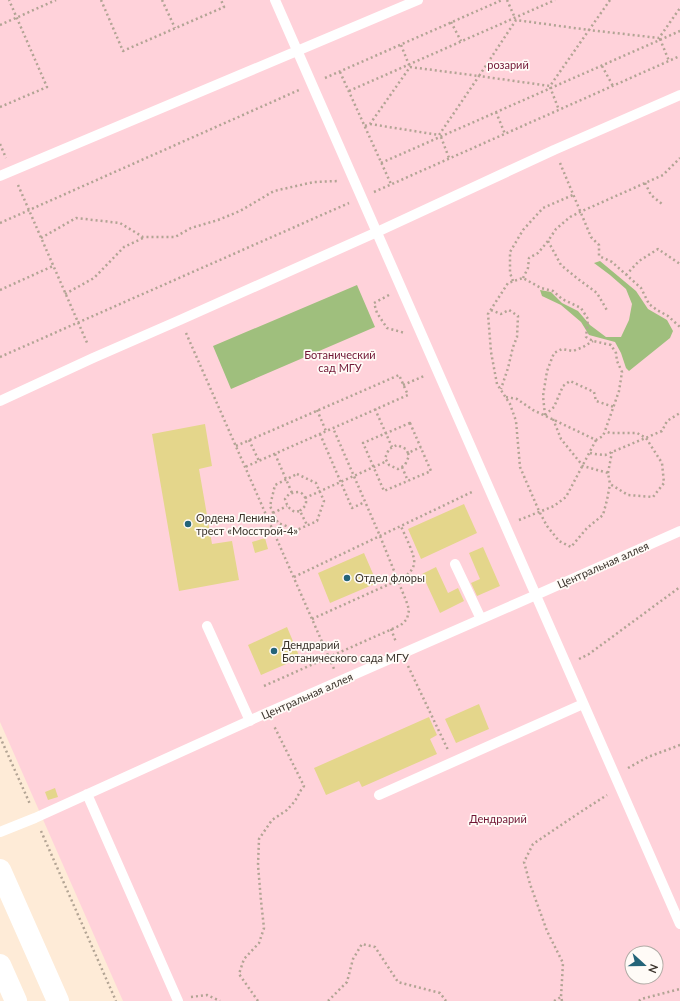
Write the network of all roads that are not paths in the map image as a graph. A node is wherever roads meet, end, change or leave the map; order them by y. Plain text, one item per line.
1 (275, 0) edge
2 (418, 0) edge
3 (298, 52) junction
4 (680, 95) edge
5 (0, 176) edge
6 (377, 232) junction
7 (0, 401) edge
8 (680, 531) edge
9 (455, 564) dead end
10 (536, 595) junction
11 (481, 619) junction
12 (207, 626) dead end
13 (583, 704) junction
14 (250, 721) junction
15 (87, 794) junction
16 (379, 795) dead end
17 (0, 832) edge
18 (0, 870) edge
19 (680, 924) edge
20 (0, 964) edge
21 (177, 999) edge
22 (16, 1001) edge
23 (58, 1001) edge

1 - 3 lane
2 - 3 lane
3 - 5 lane
3 - 6 lane
4 - 6 lane
6 - 7 lane
6 - 10 lane
8 - 10 lane, Центральная аллея
9 - 11 lane
10 - 11 lane, Центральная аллея
10 - 13 lane
11 - 14 lane, Центральная аллея
12 - 14 lane
13 - 16 lane
13 - 19 lane
14 - 15 lane, Центральная аллея
15 - 17 lane, Центральная аллея
15 - 21 lane
18 - 23 street
20 - 22 street

